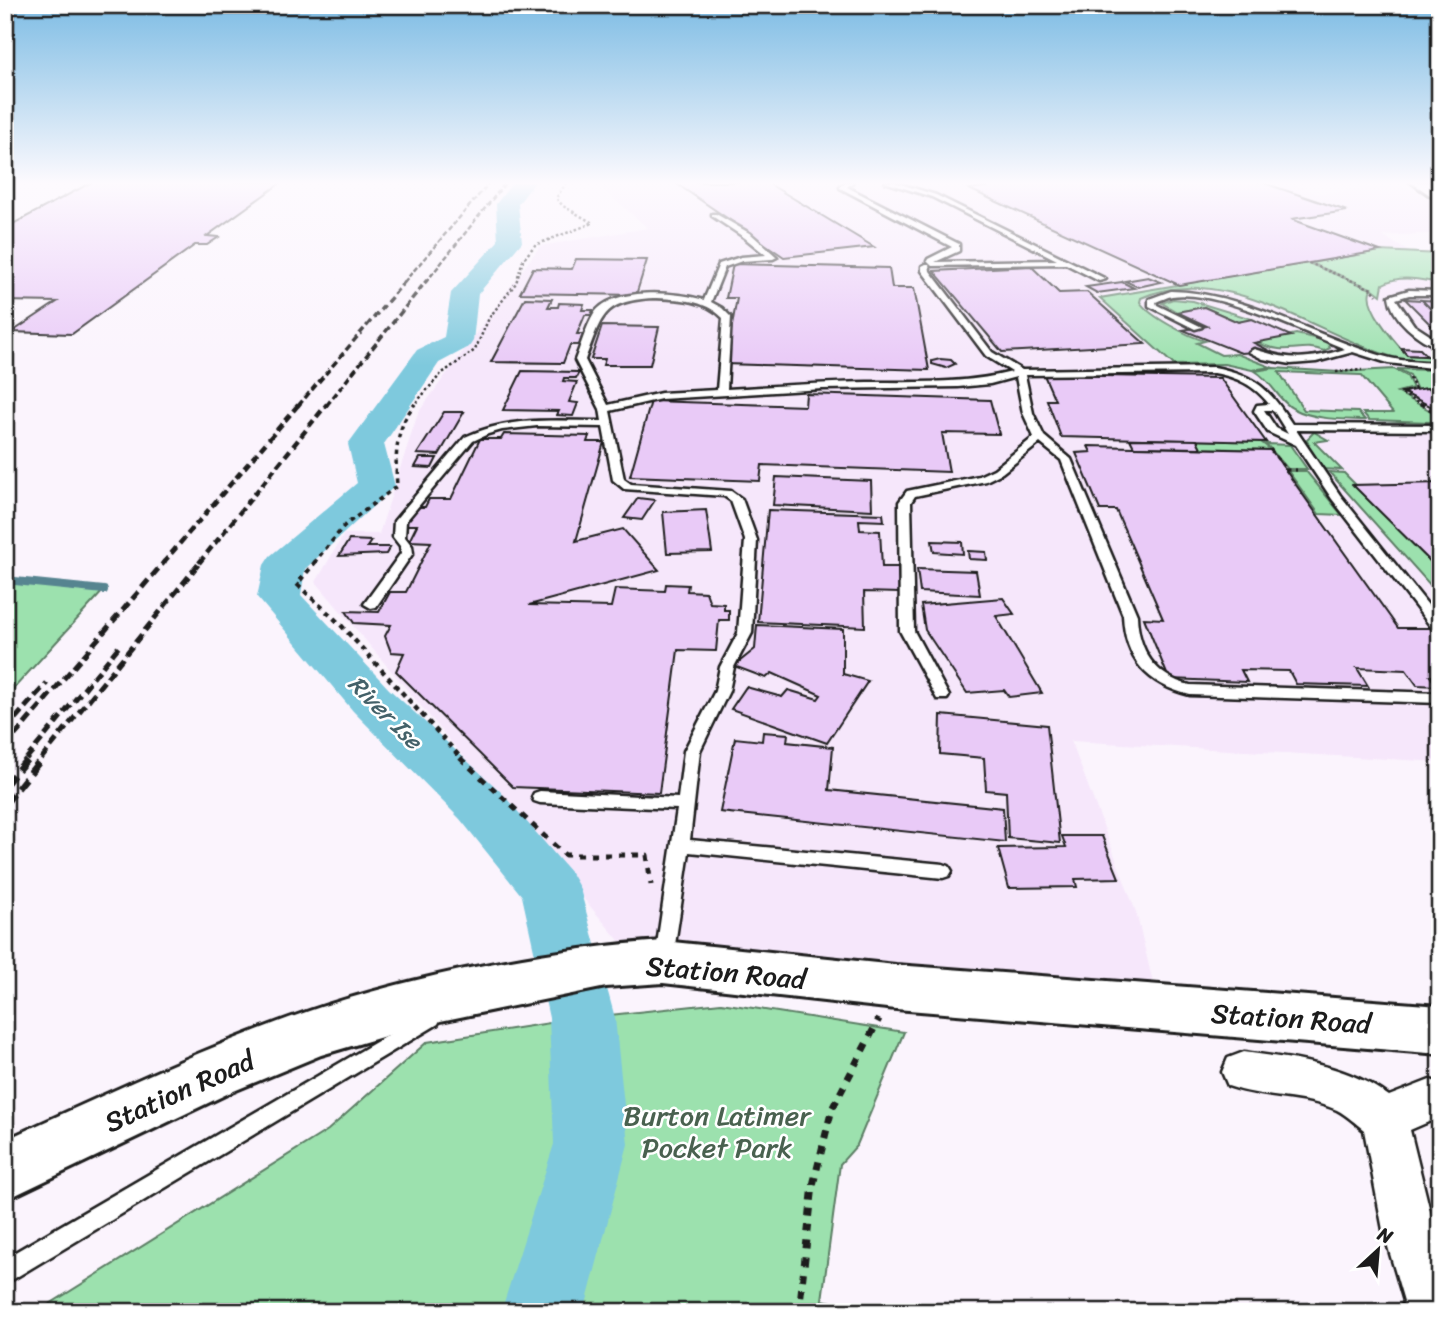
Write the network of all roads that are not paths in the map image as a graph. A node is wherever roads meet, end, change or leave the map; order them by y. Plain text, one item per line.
1 (757, 243) edge
2 (951, 243) edge
3 (1032, 243) edge
4 (1070, 262) junction
5 (931, 264) junction
6 (1102, 279) dead end
7 (1440, 293) edge
8 (708, 301) junction
9 (1198, 327) dead end
10 (1440, 345) edge
11 (1354, 349) junction
12 (1254, 352) dead end
13 (1440, 366) edge
14 (1020, 373) junction
15 (722, 391) junction
16 (1276, 407) junction
17 (607, 417) junction
18 (1289, 428) junction
19 (1440, 428) edge
20 (1040, 438) junction
21 (1300, 443) junction
22 (371, 604) dead end
23 (1440, 629) edge
24 (942, 696) dead end
25 (1440, 698) edge
26 (540, 797) dead end
27 (686, 804) junction
28 (681, 845) junction
29 (943, 871) dead end
30 (663, 962) junction
31 (477, 990) junction
32 (1440, 1030) edge
33 (1244, 1072) dead end
34 (1430, 1100) dead end
35 (1385, 1119) junction
36 (5, 1171) edge
37 (5, 1272) edge
38 (1425, 1312) edge

1 - 8 lane
2 - 5 lane
3 - 4 lane
4 - 5 lane
4 - 6 lane
5 - 14 lane
7 - 10 lane
8 - 15 lane
8 - 17 lane
9 - 11 lane
11 - 12 lane
11 - 13 lane
14 - 15 lane
14 - 16 lane
14 - 20 lane
15 - 17 lane
16 - 18 lane
16 - 21 lane
17 - 22 lane
17 - 27 lane
18 - 19 lane
18 - 21 lane
20 - 24 lane
20 - 25 lane
21 - 23 lane
26 - 27 lane
27 - 28 lane
28 - 29 lane
28 - 30 lane
30 - 31 street, Station Road
30 - 32 street, Station Road
31 - 36 street, Station Road
31 - 37 lane
33 - 35 street
34 - 35 street
35 - 38 street

